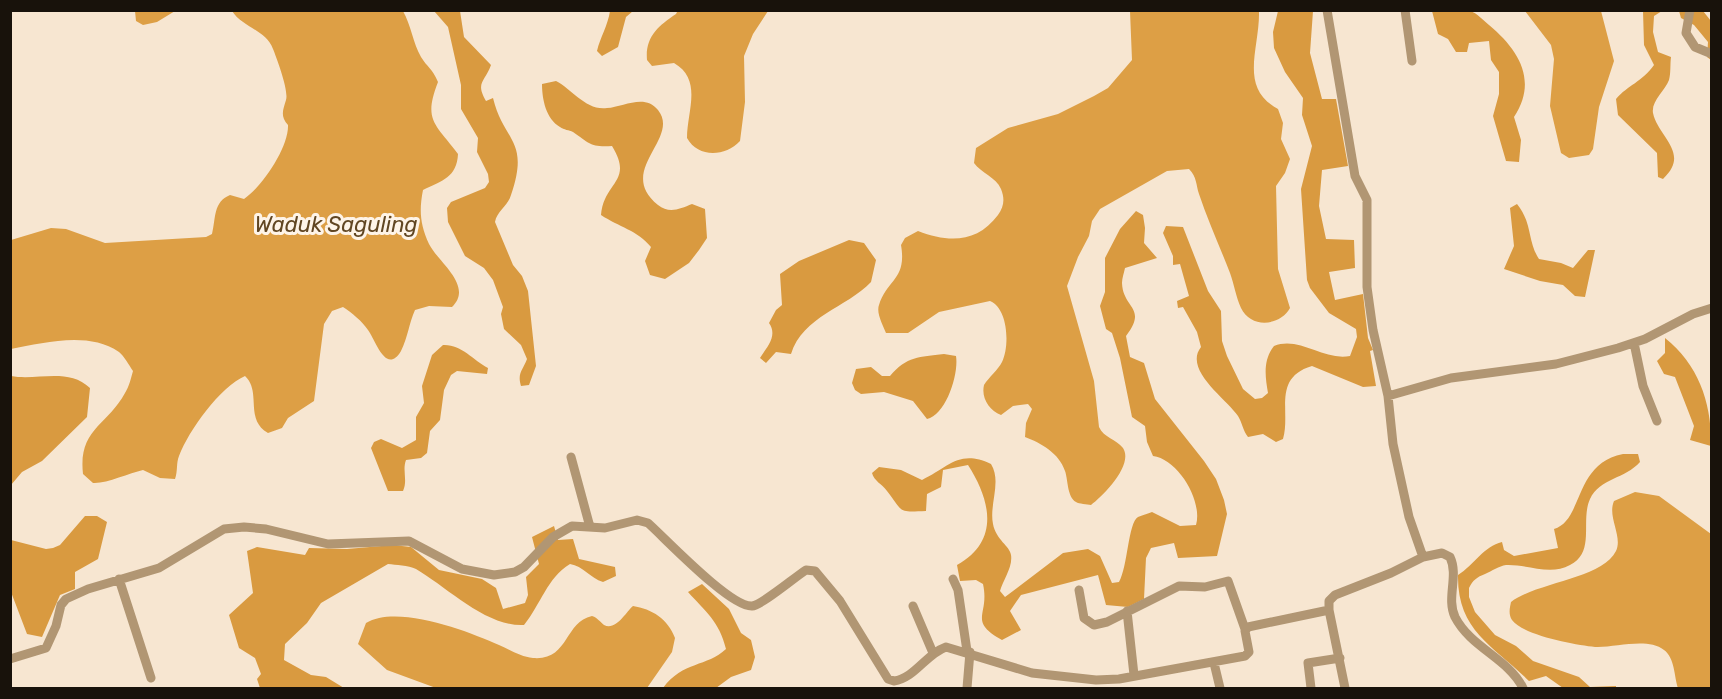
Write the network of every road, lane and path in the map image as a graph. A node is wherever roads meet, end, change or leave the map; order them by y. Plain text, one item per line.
1 (1327, 10) edge
2 (1405, 10) edge
3 (1690, 10) edge
4 (1712, 54) edge
5 (1412, 61) dead end
6 (1712, 308) edge
7 (1634, 343) junction
8 (1388, 396) junction
9 (1657, 421) dead end
10 (571, 457) dead end
11 (590, 527) junction
12 (1424, 557) junction
13 (119, 579) junction
14 (953, 579) dead end
15 (1079, 590) dead end
16 (913, 606) dead end
17 (1329, 610) junction
18 (1126, 611) junction
19 (1245, 629) junction
20 (969, 652) junction
21 (933, 653) junction
22 (1340, 658) junction
23 (10, 659) edge
24 (1214, 663) junction
25 (1134, 675) junction
26 (151, 678) dead end
27 (1119, 684) edge
28 (968, 688) edge
29 (1220, 688) edge
30 (1311, 688) edge
31 (1345, 688) edge
32 (1523, 688) edge

1 - 8 street
2 - 5 street
3 - 4 street
6 - 7 street
7 - 8 street
7 - 9 street
8 - 12 street
10 - 11 street
11 - 13 street
11 - 21 street
12 - 17 street
12 - 32 street
13 - 23 street
13 - 26 street
14 - 20 street
15 - 18 street
16 - 21 street
17 - 19 street
17 - 22 street
18 - 19 street
18 - 25 street
19 - 24 street
20 - 21 street
20 - 27 street
20 - 28 street
22 - 30 street
22 - 31 street
24 - 25 street
24 - 29 street
25 - 27 street

